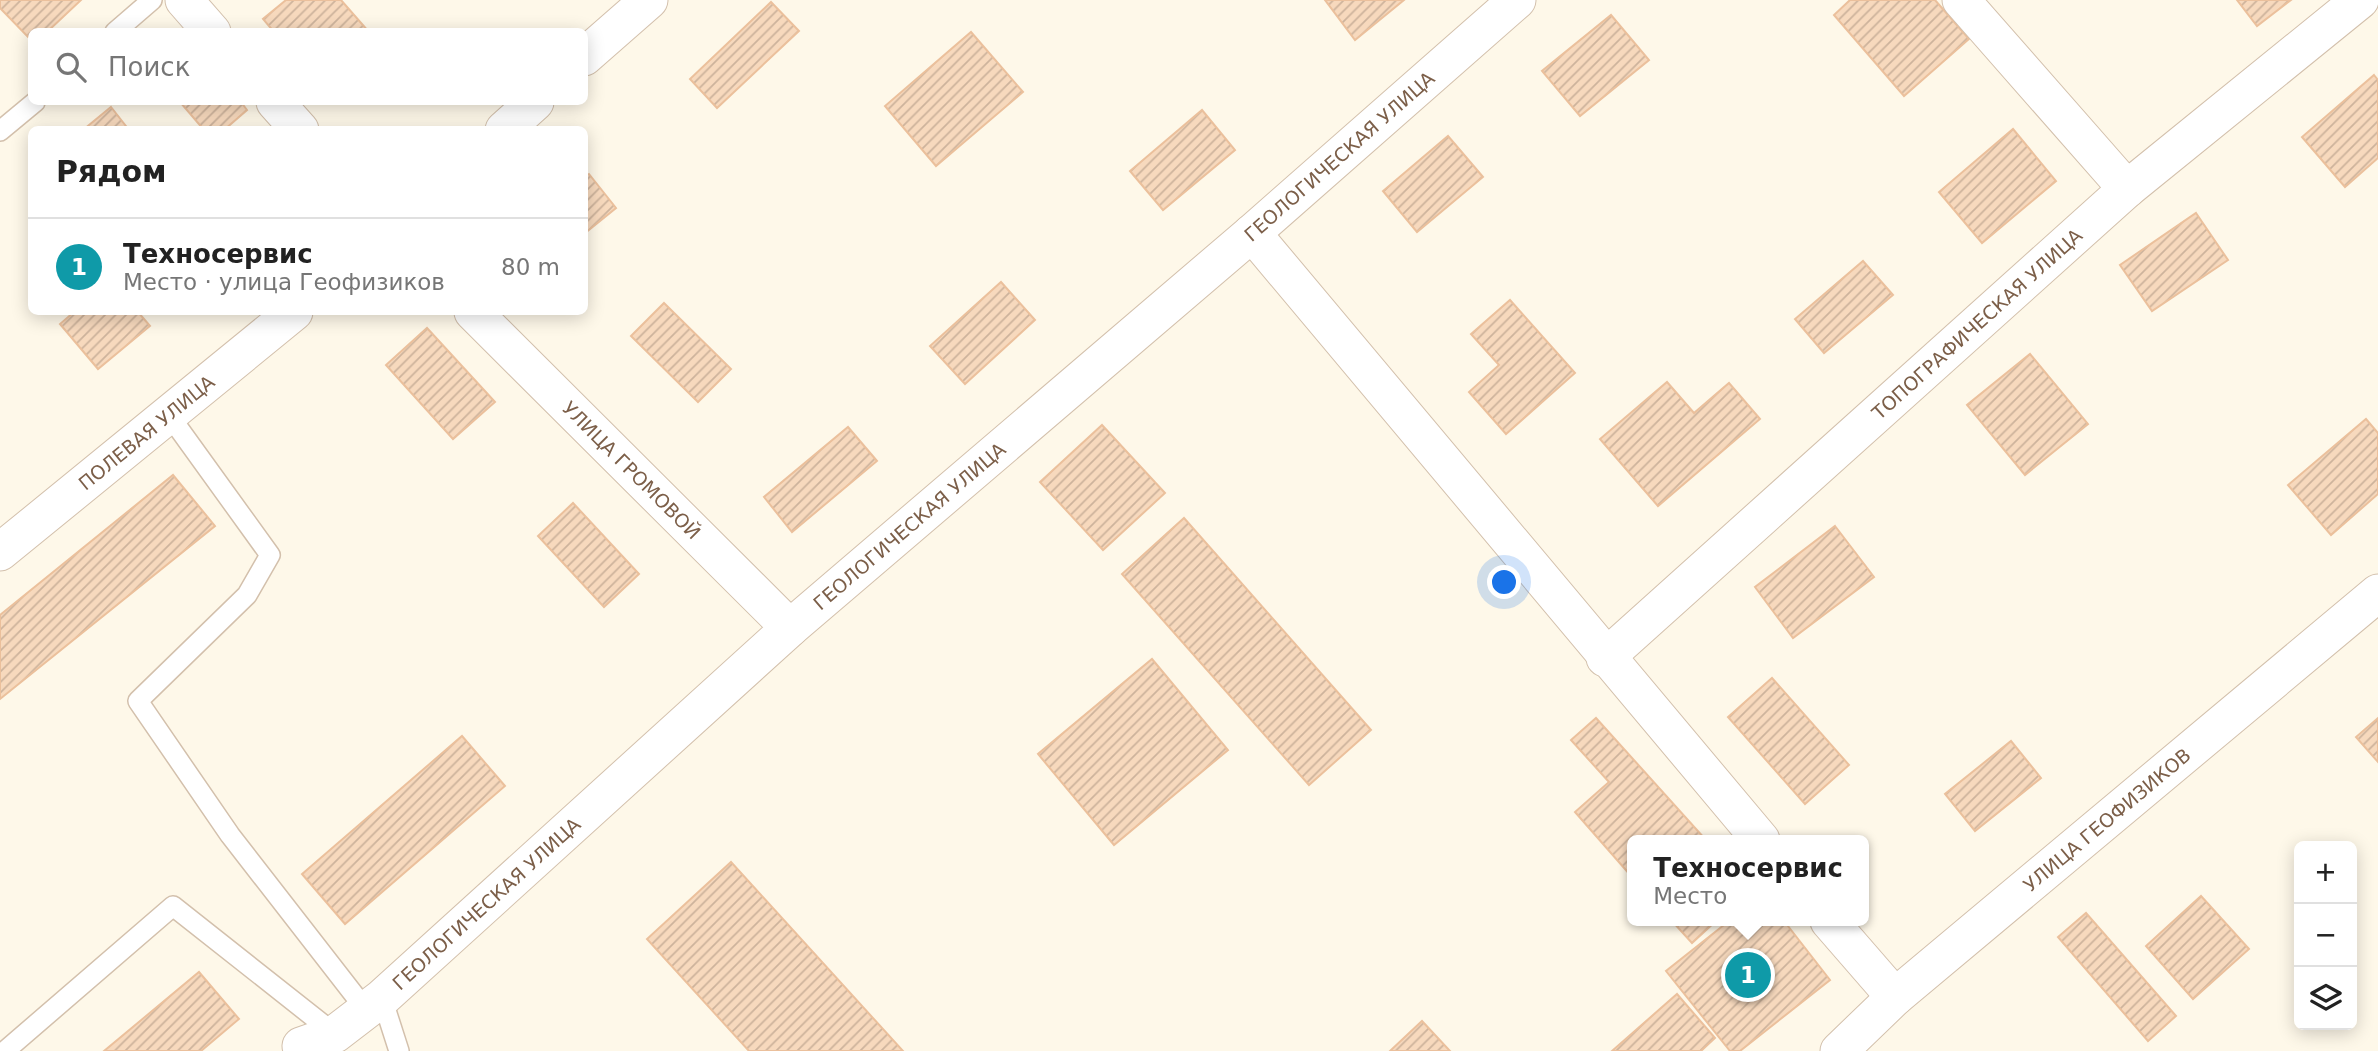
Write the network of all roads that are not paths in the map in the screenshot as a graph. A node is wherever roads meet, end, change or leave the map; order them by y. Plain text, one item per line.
1 (152, 0) edge
2 (184, 0) edge
3 (649, 0) edge
4 (1517, 0) edge
5 (1961, 0) edge
6 (2360, 0) edge
7 (120, 28) edge
8 (208, 28) edge
9 (588, 53) edge
10 (30, 105) edge
11 (278, 105) edge
12 (532, 105) edge
13 (296, 126) edge
14 (508, 126) edge
15 (0, 131) edge
16 (2127, 189) junction
17 (1252, 233) junction
18 (290, 315) edge
19 (475, 315) edge
20 (169, 415) junction
21 (0, 552) edge
22 (2378, 593) edge
23 (790, 628) junction
24 (1605, 658) junction
25 (1757, 835) edge
26 (1833, 926) edge
27 (1895, 997) junction
28 (374, 1004) junction
29 (335, 1034) junction
30 (1848, 1048) edge
31 (301, 1049) edge
32 (5, 1051) edge
33 (399, 1051) edge

1 - 7 lane
2 - 8 street
3 - 9 street
4 - 17 street, ГЕОЛОГИЧЕСКАЯ УЛИЦА
5 - 16 street
6 - 16 street, ТОПОГРАФИЧЕСКАЯ УЛИЦА
10 - 15 lane
11 - 13 street
12 - 14 street
16 - 24 street, ТОПОГРАФИЧЕСКАЯ УЛИЦА
17 - 23 street, ГЕОЛОГИЧЕСКАЯ УЛИЦА
17 - 24 street
18 - 20 street, ПОЛЕВАЯ УЛИЦА
19 - 23 street, УЛИЦА ГРОМОВОЙ
20 - 21 street, ПОЛЕВАЯ УЛИЦА
20 - 28 lane
22 - 27 street, УЛИЦА ГЕОФИЗИКОВ
23 - 28 street, ГЕОЛОГИЧЕСКАЯ УЛИЦА
24 - 25 street
26 - 27 street
27 - 30 street, УЛИЦА ГЕОФИЗИКОВ
28 - 29 street, ГЕОЛОГИЧЕСКАЯ УЛИЦА
28 - 33 lane
29 - 31 street, ГЕОЛОГИЧЕСКАЯ УЛИЦА
29 - 32 lane

